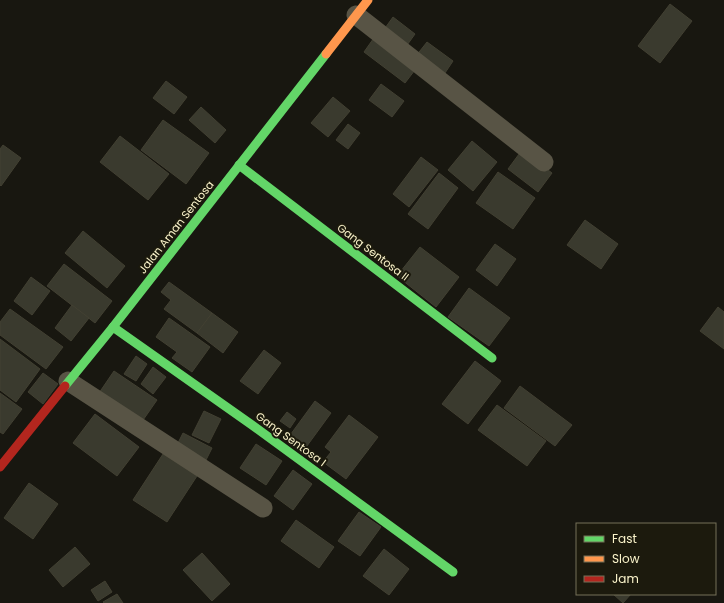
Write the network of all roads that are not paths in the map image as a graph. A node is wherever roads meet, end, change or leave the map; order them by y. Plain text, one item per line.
1 (368, 0) edge
2 (356, 15) junction
3 (544, 162) dead end
4 (239, 165) junction
5 (113, 327) junction
6 (492, 358) dead end
7 (68, 381) junction
8 (0, 467) edge
9 (263, 508) dead end
10 (453, 572) dead end

1 - 2 street, Jalan Aman Sentosa
2 - 3 street
2 - 4 street, Jalan Aman Sentosa
4 - 5 street, Jalan Aman Sentosa
4 - 6 street, Gang Sentosa II
5 - 7 street, Jalan Aman Sentosa
5 - 10 street, Gang Sentosa I
7 - 8 street, Jalan Aman Sentosa
7 - 9 street

